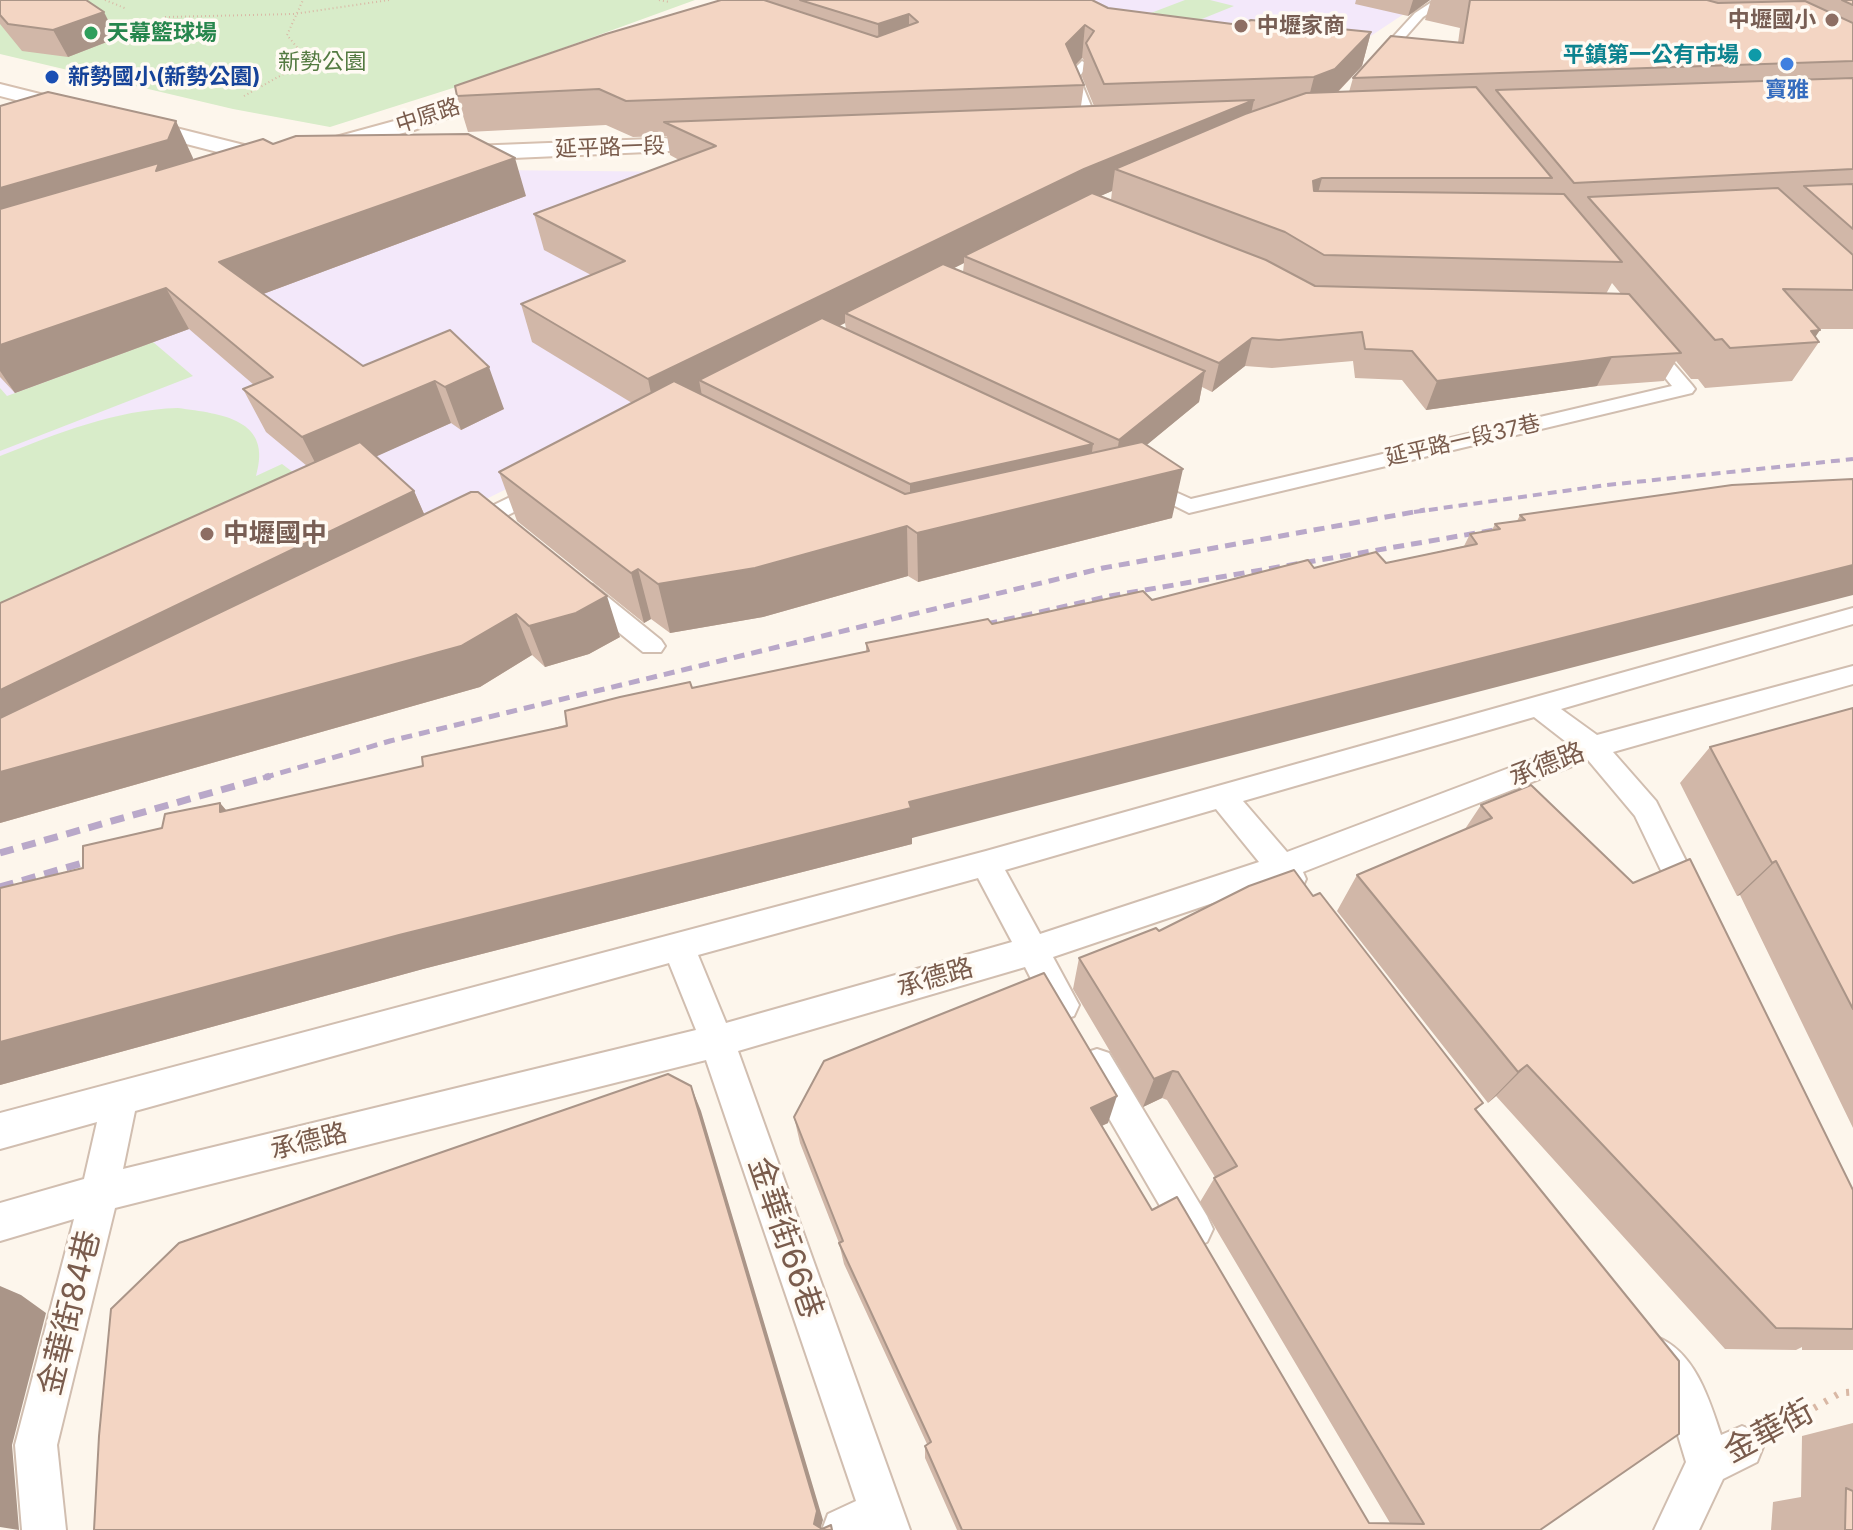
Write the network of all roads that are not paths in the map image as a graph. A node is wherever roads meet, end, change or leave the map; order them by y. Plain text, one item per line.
1 (1443, 0) edge
2 (1082, 65) edge
3 (537, 78) edge
4 (1359, 81) edge
5 (0, 90) edge
6 (1102, 130) joint
7 (1063, 131) edge
8 (745, 143) edge
9 (417, 155) edge
10 (370, 157) edge
11 (276, 160) junction
12 (232, 174) edge
13 (1639, 336) edge
14 (559, 480) edge
15 (1119, 486) edge
16 (490, 515) junction
17 (515, 535) edge
18 (448, 537) edge
19 (565, 576) edge
20 (1853, 616) edge
21 (652, 646) dead end
22 (1853, 675) edge
23 (1539, 707) junction
24 (1593, 747) junction
25 (1220, 794) junction
26 (986, 863) junction
27 (1282, 867) junction
28 (1311, 905) edge
29 (1701, 922) edge
30 (679, 947) junction
31 (1030, 951) junction
32 (717, 1041) junction
33 (120, 1097) junction
34 (0, 1131) edge
35 (100, 1193) junction
36 (0, 1222) edge
37 (1208, 1254) edge
38 (1640, 1335) edge
39 (871, 1524) edge
40 (44, 1530) edge
41 (1676, 1530) edge

1 - 4 lane
2 - 6 lane
3 - 11 main road, 中原路
5 - 11 main road
6 - 7 main road
8 - 9 main road, 延平路一段
10 - 11 main road
11 - 12 main road
13 - 15 lane, 延平路一段37巷
14 - 16 lane
16 - 17 lane
16 - 18 lane
19 - 21 lane
20 - 23 lane
22 - 24 lane, 承德路
23 - 24 lane
23 - 25 lane
24 - 27 lane, 承德路
24 - 29 lane
25 - 26 lane
25 - 27 lane
26 - 30 lane
26 - 31 lane
27 - 28 lane
27 - 31 lane, 承德路
30 - 32 lane, 金華街66巷
30 - 33 lane
31 - 32 lane, 承德路
31 - 37 lane
32 - 35 lane, 承德路
32 - 39 lane, 金華街66巷
33 - 34 lane
33 - 35 lane, 金華街84巷
35 - 36 lane, 承德路
35 - 40 lane, 金華街84巷
38 - 41 lane, 金華街

